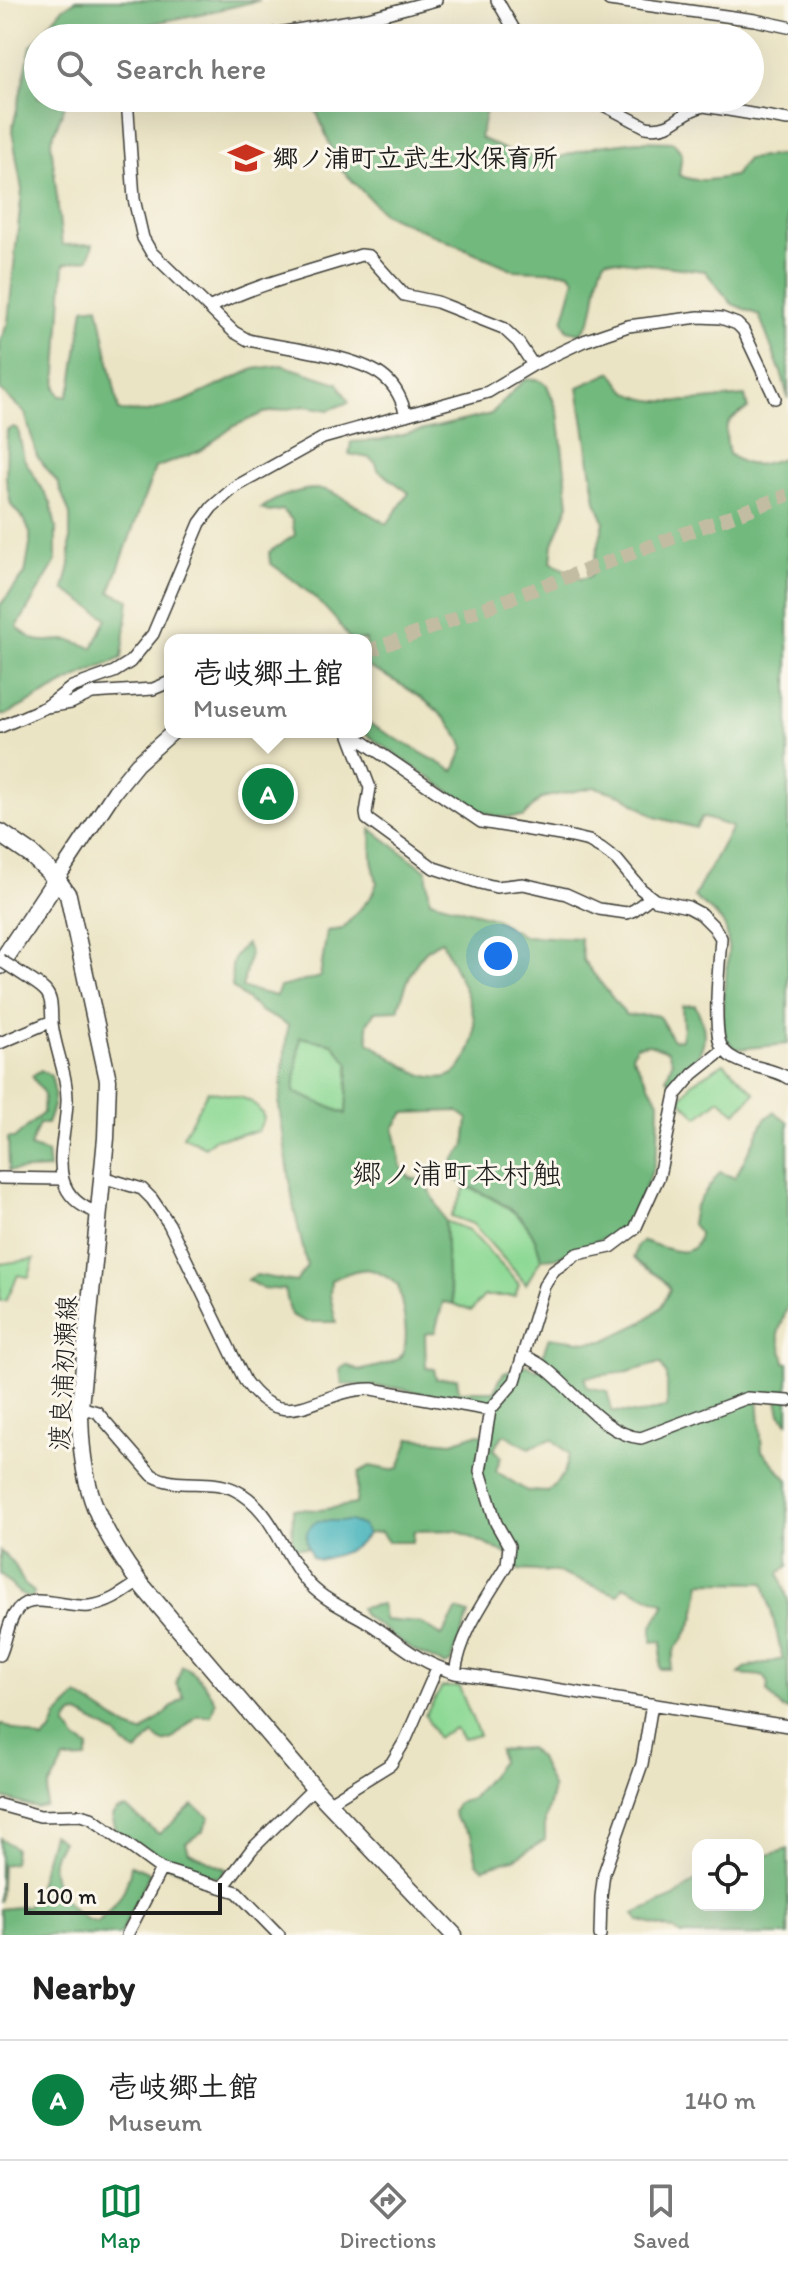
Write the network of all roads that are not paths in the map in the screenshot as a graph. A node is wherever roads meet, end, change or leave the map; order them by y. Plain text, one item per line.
1 (436, 0) edge
2 (497, 0) edge
3 (609, 0) edge
4 (332, 24) edge
5 (511, 24) edge
6 (788, 27) edge
7 (128, 112) edge
8 (615, 112) edge
9 (688, 112) edge
10 (740, 112) edge
11 (788, 120) edge
12 (209, 308) junction
13 (533, 365) junction
14 (775, 398) dead end
15 (406, 415) junction
16 (164, 684) edge
17 (46, 707) junction
18 (0, 727) edge
19 (166, 738) edge
20 (351, 738) edge
21 (358, 738) edge
22 (0, 833) edge
23 (57, 879) junction
24 (651, 897) junction
25 (0, 962) edge
26 (52, 1021) junction
27 (0, 1043) edge
28 (723, 1050) junction
29 (788, 1078) edge
30 (102, 1177) junction
31 (0, 1178) edge
32 (61, 1179) junction
33 (98, 1213) junction
34 (523, 1355) junction
35 (788, 1401) edge
36 (80, 1407) junction
37 (490, 1410) junction
38 (139, 1582) junction
39 (0, 1655) edge
40 (437, 1668) junction
41 (455, 1673) junction
42 (652, 1704) junction
43 (788, 1726) edge
44 (314, 1788) junction
45 (328, 1803) junction
46 (0, 1805) edge
47 (161, 1869) junction
48 (224, 1886) junction
49 (449, 1933) edge
50 (127, 1935) edge
51 (279, 1935) edge
52 (600, 1935) edge

1 - 4 street
2 - 5 street
3 - 6 street
7 - 12 street
8 - 9 street
10 - 11 street
12 - 13 street
12 - 15 street
13 - 14 street
13 - 15 street
15 - 17 street
16 - 17 street
17 - 18 street
19 - 23 street
20 - 24 street
21 - 24 street
22 - 23 main road
23 - 25 main road
23 - 30 main road, 渡良浦初瀬線
24 - 28 street
25 - 26 street, bridge
26 - 27 street
26 - 32 street
28 - 29 street
28 - 34 street
30 - 33 main road, 渡良浦初瀬線
30 - 37 street
31 - 32 street
32 - 33 street
33 - 36 main road, 渡良浦初瀬線
34 - 35 street
34 - 37 street
36 - 38 main road, 渡良浦初瀬線
36 - 40 street
37 - 41 street
38 - 39 street
38 - 44 main road, 渡良浦初瀬線
40 - 41 street
40 - 45 street
41 - 42 street
42 - 43 street
42 - 52 street
44 - 45 main road, 渡良浦初瀬線
44 - 48 street
45 - 49 main road, 渡良浦初瀬線
46 - 47 street
47 - 48 street
47 - 50 street
48 - 51 street

